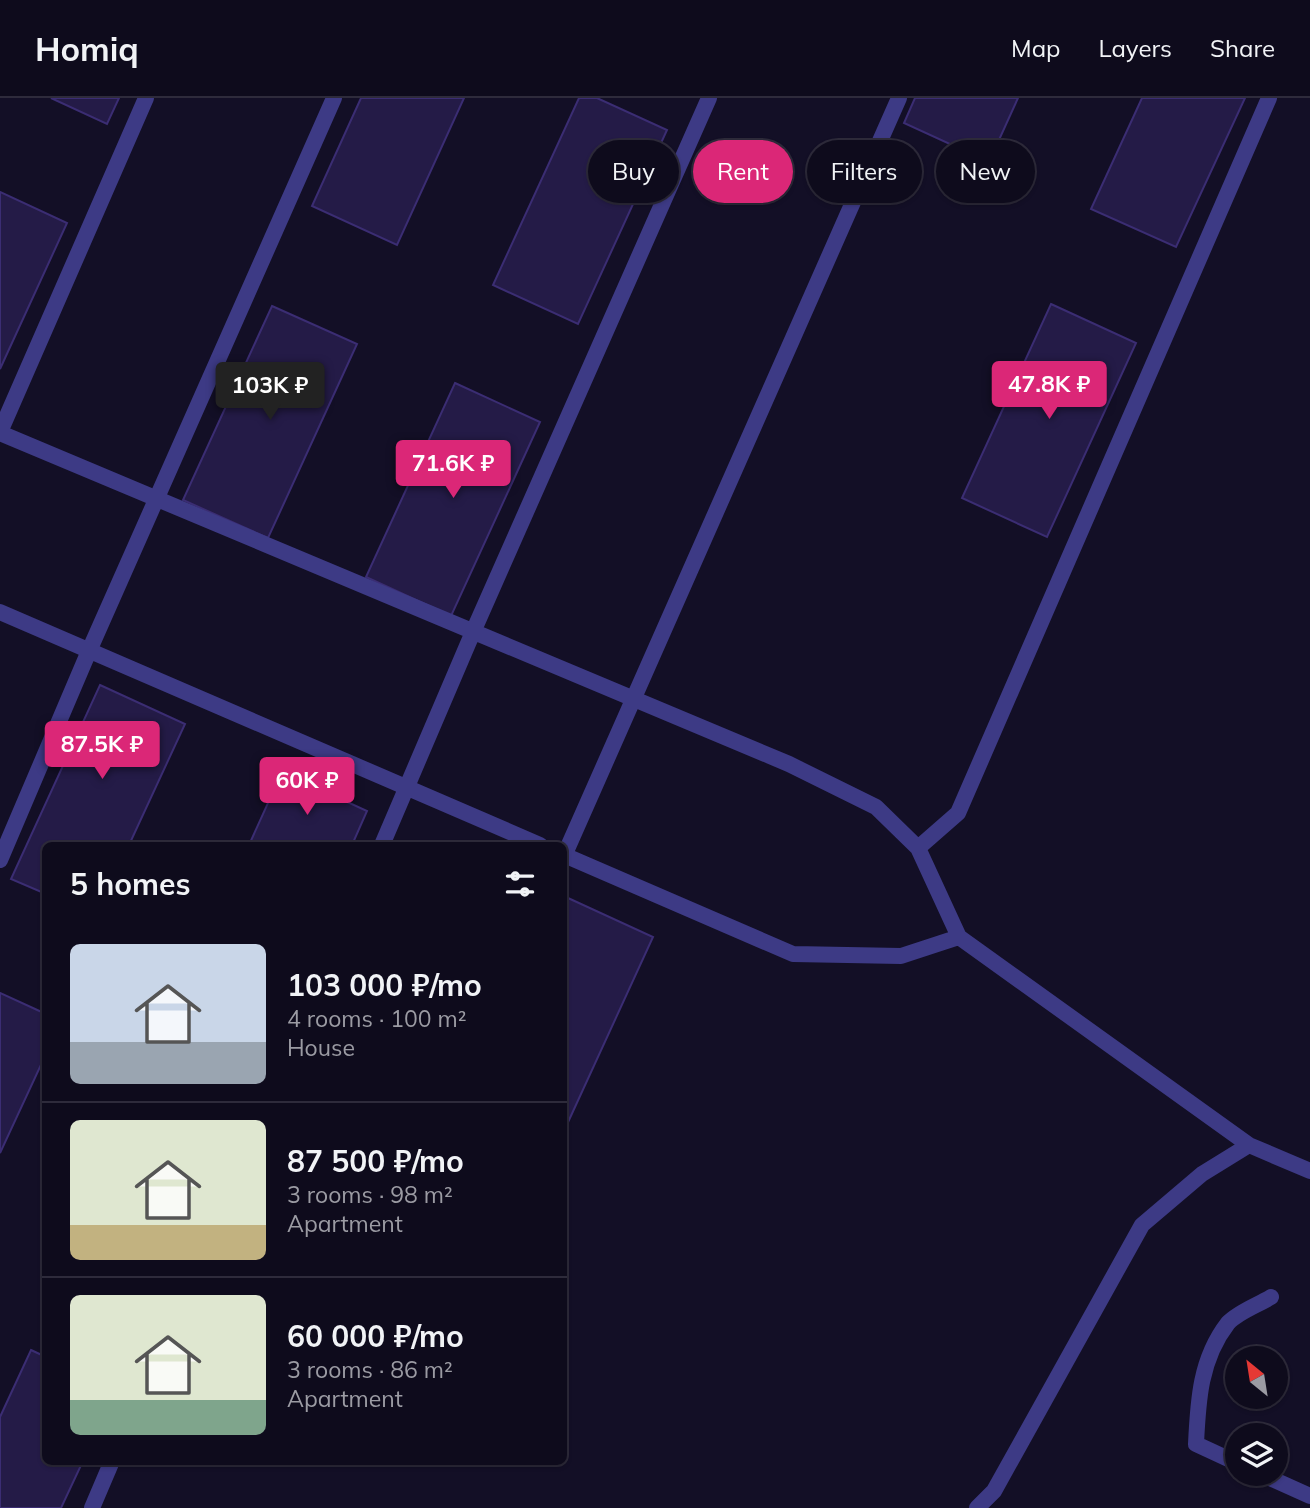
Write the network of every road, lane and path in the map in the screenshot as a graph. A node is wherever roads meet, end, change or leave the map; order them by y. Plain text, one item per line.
1 (146, 98) edge
2 (334, 98) edge
3 (709, 98) edge
4 (900, 98) edge
5 (1269, 98) edge
6 (0, 433) edge
7 (158, 500) junction
8 (0, 612) edge
9 (473, 632) junction
10 (89, 651) junction
11 (633, 699) junction
12 (407, 788) junction
13 (383, 842) edge
14 (534, 842) edge
15 (567, 848) edge
16 (918, 848) junction
17 (567, 856) edge
18 (0, 860) edge
19 (958, 937) junction
20 (1250, 1145) junction
21 (1310, 1171) edge
22 (1271, 1297) dead end
23 (1225, 1457) edge
24 (110, 1465) edge
25 (1288, 1486) edge
26 (1310, 1496) edge
27 (92, 1508) edge
28 (977, 1508) edge

1 - 6 lane
2 - 7 lane
3 - 9 lane
4 - 11 lane
5 - 16 lane
6 - 7 lane
7 - 9 lane
7 - 10 lane
8 - 10 lane
9 - 11 lane
9 - 12 lane
10 - 12 lane
10 - 18 lane
11 - 15 lane
11 - 16 lane
12 - 13 lane
12 - 14 lane
16 - 19 lane
17 - 19 lane
19 - 20 lane
20 - 21 lane
20 - 28 lane
22 - 23 lane
24 - 27 lane
25 - 26 lane

